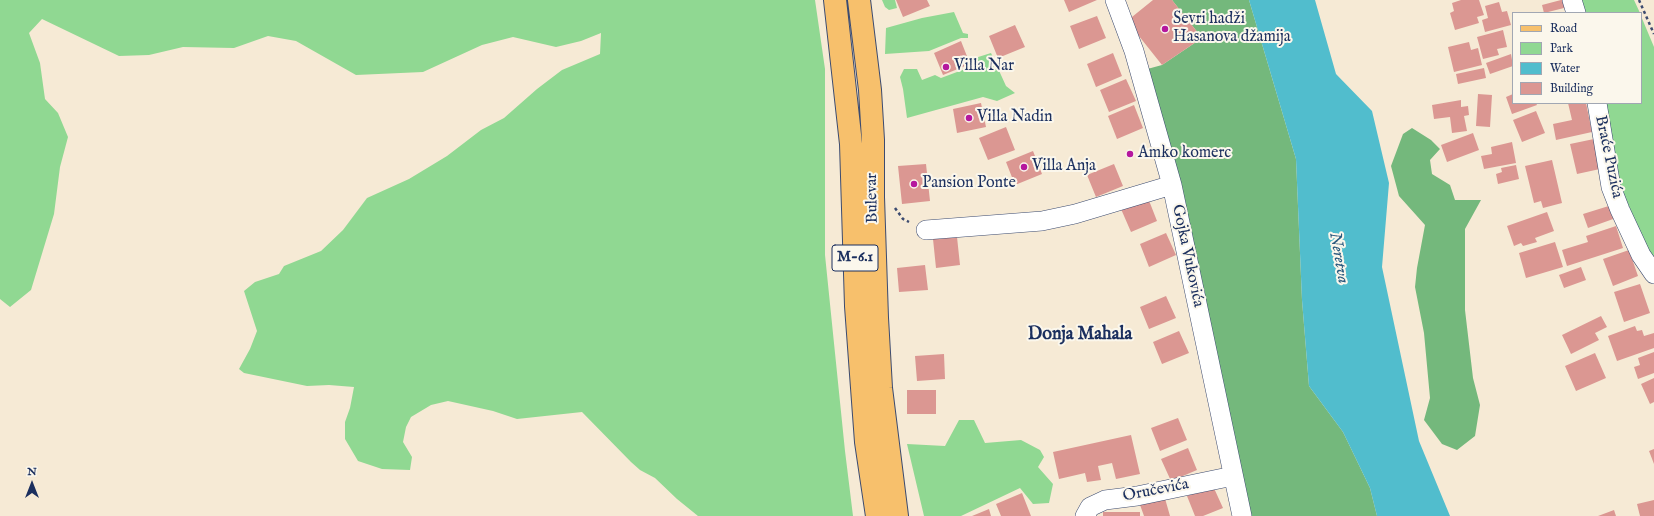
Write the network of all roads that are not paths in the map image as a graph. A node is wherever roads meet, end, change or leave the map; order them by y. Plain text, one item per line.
1 (835, 0) edge
2 (859, 0) edge
3 (1115, 0) edge
4 (1572, 0) edge
5 (1576, 12) edge
6 (1597, 104) edge
7 (1172, 185) junction
8 (926, 230) road end
9 (1654, 274) edge
10 (1233, 476) junction
11 (877, 516) edge
12 (897, 516) edge
13 (1084, 516) edge
14 (1242, 516) edge

1 - 11 main road, M-6.1
2 - 12 main road, Bulevar / M-6.1
3 - 7 street, Gojka Vukovića
4 - 5 street
6 - 9 street, Braće Puzića
7 - 8 street
7 - 10 street, Gojka Vukovića
10 - 13 street, Oručevića
10 - 14 street, Gojka Vukovića

